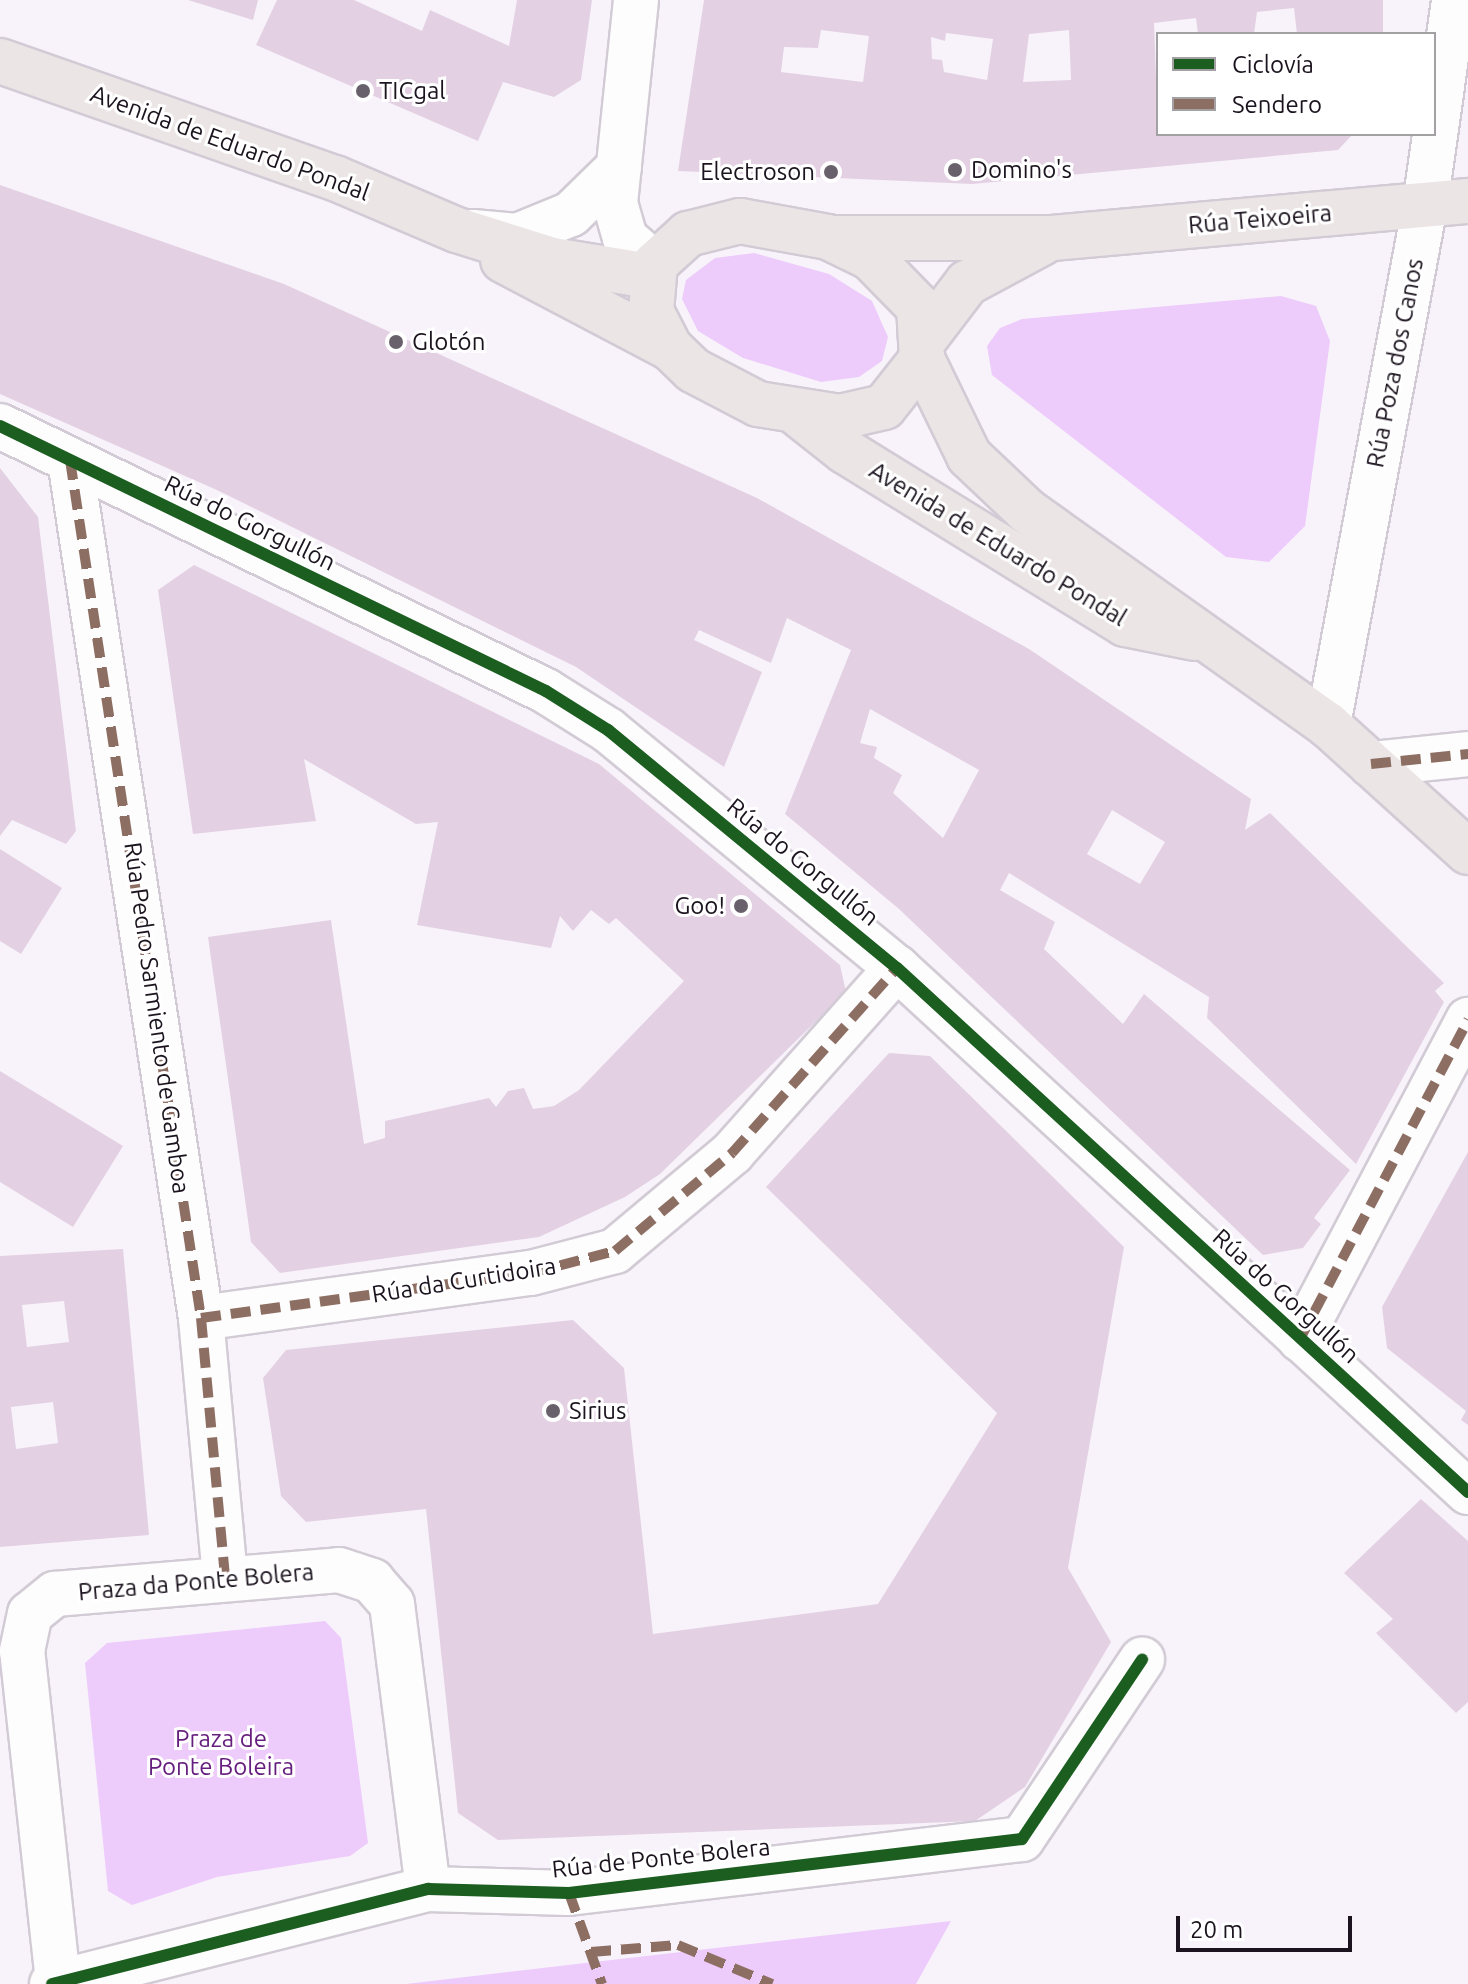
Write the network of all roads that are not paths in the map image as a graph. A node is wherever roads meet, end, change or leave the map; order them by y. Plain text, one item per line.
1 (636, 0) edge
2 (1454, 0) edge
3 (0, 61) edge
4 (1436, 127) edge
5 (1435, 136) edge
6 (619, 167) junction
7 (1468, 201) edge
8 (1425, 205) junction
9 (457, 230) junction
10 (828, 237) junction
11 (1052, 238) junction
12 (653, 270) junction
13 (670, 348) junction
14 (924, 348) junction
15 (798, 414) junction
16 (0, 426) edge
17 (70, 460) junction
18 (1213, 641) junction
19 (1328, 725) junction
20 (1468, 754) edge
21 (1371, 764) junction
22 (1468, 852) edge
23 (897, 968) junction
24 (1468, 1020) edge
25 (201, 1318) junction
26 (1300, 1339) junction
27 (1468, 1492) edge
28 (225, 1577) junction
29 (1142, 1660) dead end
30 (428, 1889) junction
31 (55, 1983) edge

1 - 6 street
2 - 4 street, Rúa Poza dos Canos
3 - 9 main road, Avenida de Eduardo Pondal
5 - 8 street, Rúa Poza dos Canos
6 - 9 street
6 - 12 street
7 - 8 main road, Rúa Teixoeira
8 - 11 main road, Rúa Teixoeira
8 - 19 street, Rúa Poza dos Canos
9 - 12 main road, Avenida de Eduardo Pondal
9 - 13 main road, Avenida de Eduardo Pondal
10 - 11 main road, Rúa Teixoeira
10 - 12 main road
10 - 14 main road
11 - 14 main road, Rúa Teixoeira
12 - 13 main road
13 - 15 main road
14 - 15 main road
14 - 18 main road, Avenida de Eduardo Pondal
15 - 18 main road, Avenida de Eduardo Pondal
16 - 17 street, Rúa do Gorgullón
17 - 23 street, Rúa do Gorgullón
17 - 25 street, Rúa Pedro Sarmiento de Gamboa
18 - 19 main road, Avenida de Eduardo Pondal
19 - 21 main road, Avenida de Eduardo Pondal
20 - 21 street
21 - 22 main road, Avenida de Eduardo Pondal
23 - 25 street, Rúa da Curtidoira
23 - 26 street, Rúa do Gorgullón
24 - 26 street
25 - 28 street, Rúa Pedro Sarmiento de Gamboa
26 - 27 street, Rúa do Gorgullón
28 - 30 street, Praza da Ponte Bolera
28 - 31 street, Praza da Ponte Bolera
29 - 30 street, Rúa de Ponte Bolera
30 - 31 street, Rúa de Ponte Bolera

